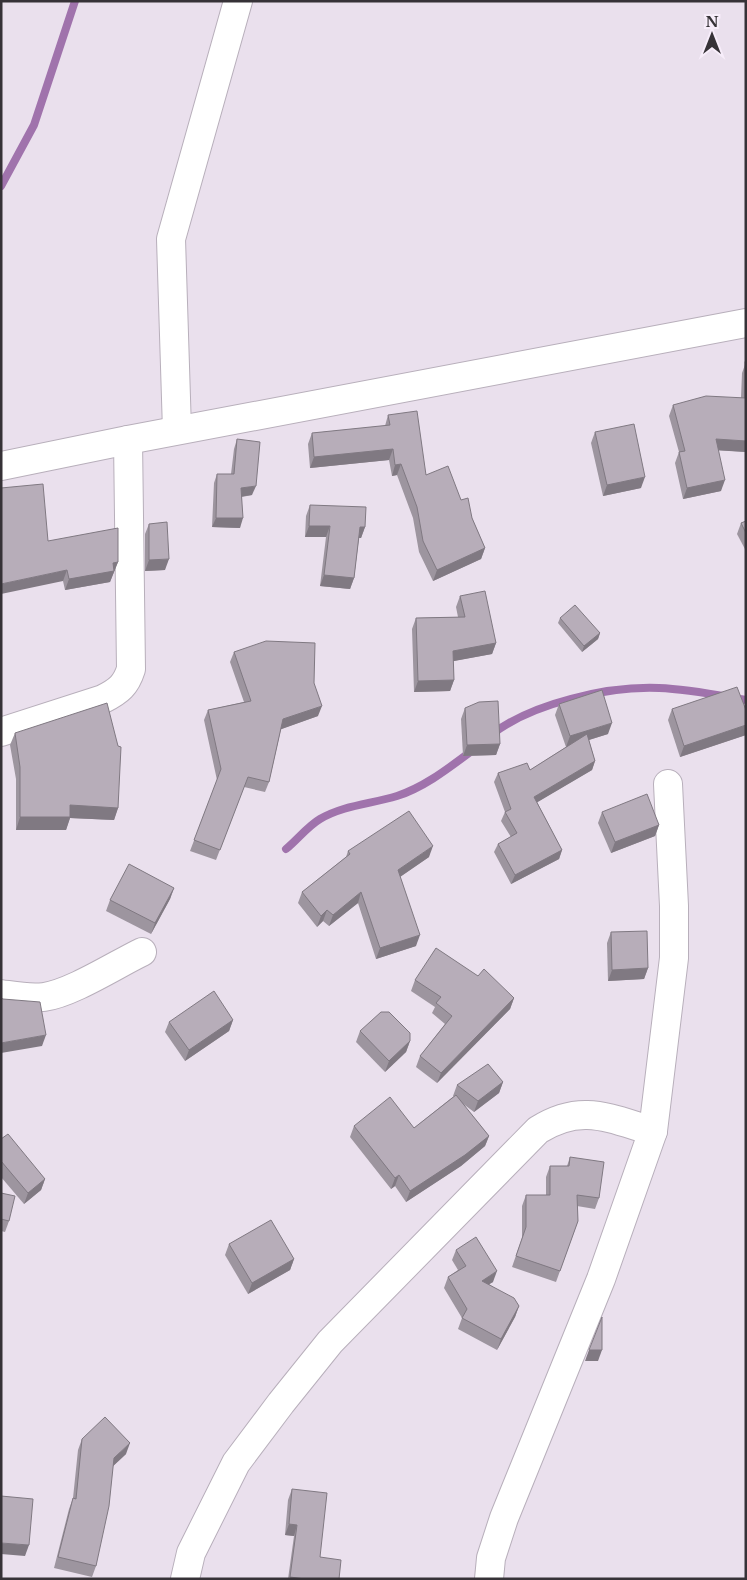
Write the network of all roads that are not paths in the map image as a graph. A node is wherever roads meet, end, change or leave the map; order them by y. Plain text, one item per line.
1 (238, 1) edge
2 (746, 323) edge
3 (177, 430) junction
4 (128, 440) junction
5 (1, 466) edge
6 (1, 732) edge
7 (668, 784) dead end
8 (142, 952) dead end
9 (1, 994) edge
10 (653, 1131) junction
11 (185, 1579) edge
12 (489, 1579) edge

1 - 3 street
2 - 3 street
3 - 4 street
4 - 5 street
4 - 6 street
7 - 10 street
8 - 9 street
10 - 11 street
10 - 12 street

